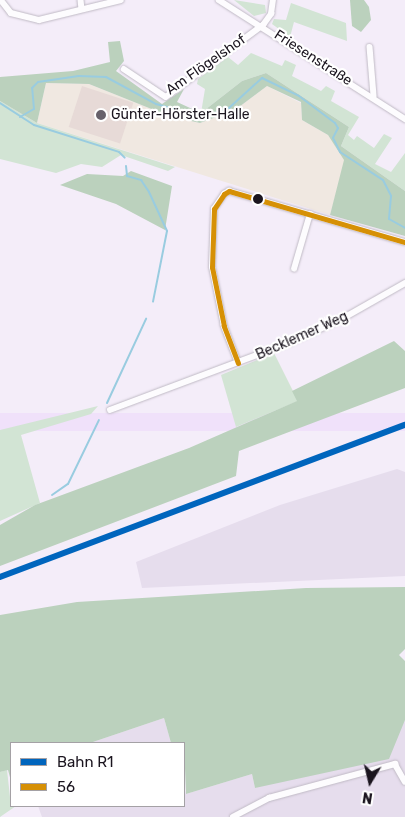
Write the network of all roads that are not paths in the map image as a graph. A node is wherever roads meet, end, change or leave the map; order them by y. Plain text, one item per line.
1 (1, 0) edge
2 (81, 0) edge
3 (121, 0) edge
4 (219, 0) edge
5 (273, 0) edge
6 (82, 9) junction
7 (263, 25) junction
8 (370, 47) dead end
9 (124, 69) dead end
10 (374, 96) junction
11 (404, 117) edge
12 (310, 214) junction
13 (405, 242) edge
14 (294, 268) dead end
15 (405, 283) edge
16 (238, 363) junction
17 (110, 410) dead end
18 (405, 781) edge
19 (233, 817) edge

1 - 6 street
2 - 6 street
3 - 6 street
4 - 7 street, Friesenstraße
5 - 7 street
7 - 9 street, Am Flögelshof
7 - 10 street, Friesenstraße
8 - 10 street
10 - 11 street, Friesenstraße
12 - 13 street
12 - 14 street
12 - 16 street
15 - 16 street, Becklemer Weg
16 - 17 street, Becklemer Weg
18 - 19 street

